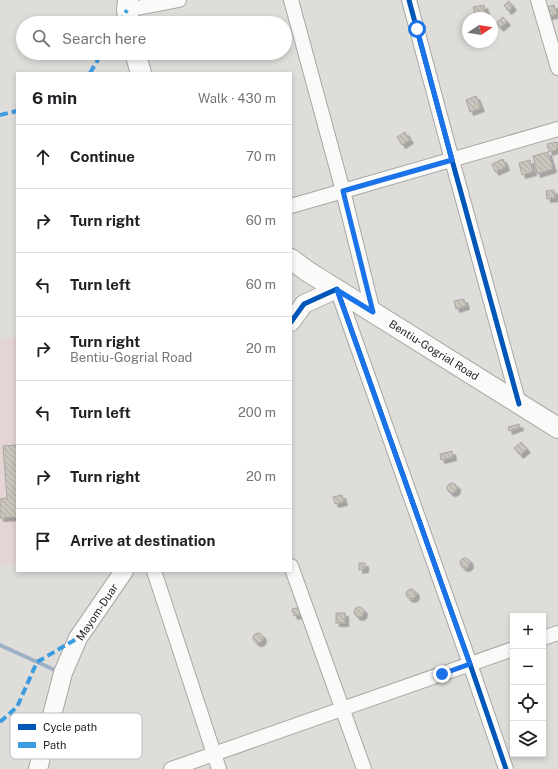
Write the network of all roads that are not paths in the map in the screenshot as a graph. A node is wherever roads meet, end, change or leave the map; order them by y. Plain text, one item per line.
1 (179, 0) edge
2 (291, 0) edge
3 (409, 0) edge
4 (538, 0) edge
5 (128, 11) edge
6 (137, 60) edge
7 (558, 68) edge
8 (141, 72) edge
9 (558, 129) edge
10 (452, 160) junction
11 (343, 191) junction
12 (292, 206) edge
13 (292, 260) edge
14 (337, 290) junction
15 (297, 306) edge
16 (373, 312) junction
17 (292, 319) edge
18 (519, 404) junction
19 (558, 428) edge
20 (292, 569) edge
21 (123, 572) edge
22 (154, 572) edge
23 (558, 633) edge
24 (546, 637) edge
25 (510, 650) edge
26 (470, 664) junction
27 (343, 709) junction
28 (53, 713) edge
29 (214, 754) junction
30 (41, 759) edge
31 (38, 769) edge
32 (170, 769) edge
33 (219, 769) edge
34 (364, 769) edge
35 (506, 769) edge

1 - 5 street
2 - 11 street
3 - 10 street
4 - 7 street
6 - 8 main road
9 - 10 street
10 - 11 street
10 - 18 street
11 - 12 street
11 - 16 street
13 - 14 main road, Bentiu-Gogrial Road
14 - 15 street
14 - 16 main road, Bentiu-Gogrial Road
14 - 26 street
15 - 17 street
16 - 18 main road, Bentiu-Gogrial Road
18 - 19 main road, Bentiu-Gogrial Road
20 - 27 street
21 - 28 street, Mayom-Duar
22 - 29 street
23 - 24 street
25 - 26 street
26 - 27 street
26 - 35 street
27 - 29 street
27 - 34 street
29 - 32 street
29 - 33 street
30 - 31 street, Mayom-Duar

